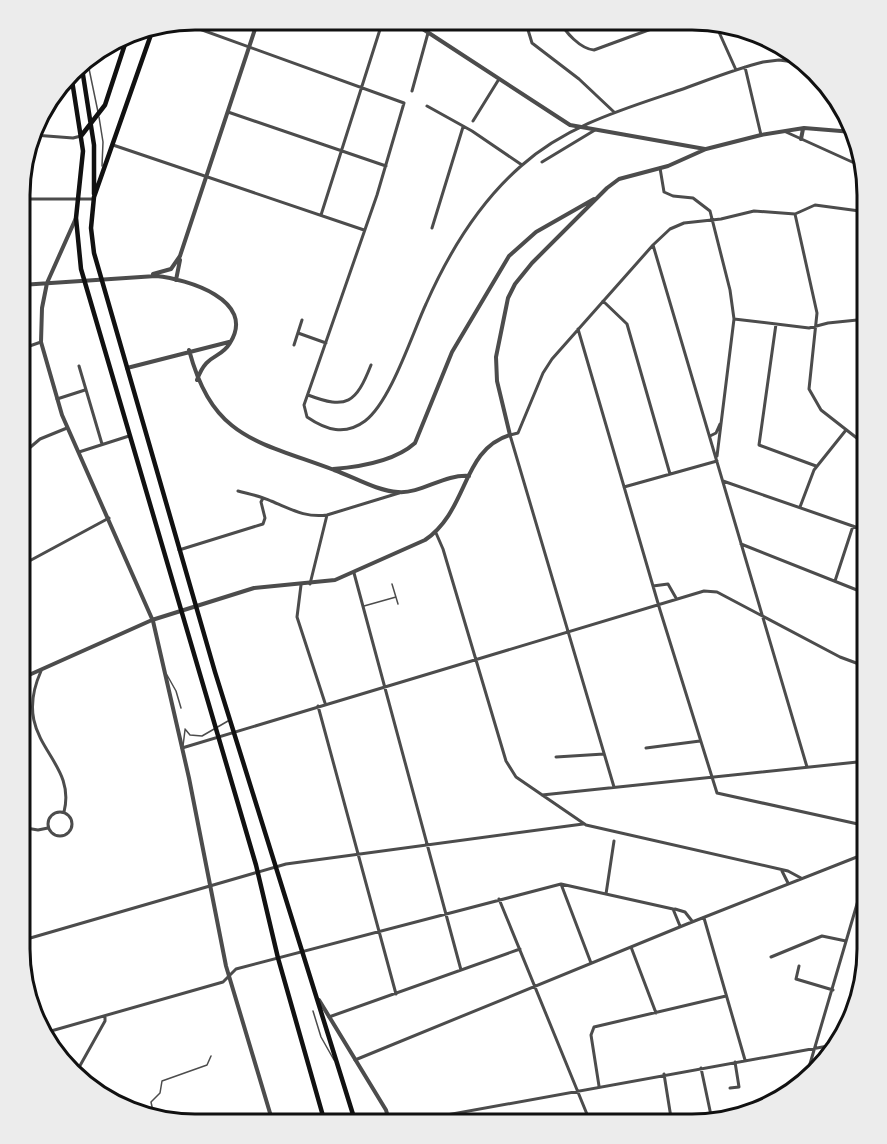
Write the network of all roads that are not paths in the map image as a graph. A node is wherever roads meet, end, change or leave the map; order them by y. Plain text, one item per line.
1 (201, 30) edge
2 (255, 30) edge
3 (380, 30) edge
4 (424, 30) edge
5 (528, 30) edge
6 (566, 30) edge
7 (649, 30) edge
8 (719, 32) edge
9 (428, 33) junction
10 (150, 37) edge
11 (124, 46) edge
12 (249, 48) junction
13 (789, 62) edge
14 (745, 67) junction
15 (89, 69) edge
16 (736, 70) junction
17 (83, 74) edge
18 (500, 79) junction
19 (73, 84) edge
20 (362, 87) junction
21 (412, 91) dead end
22 (427, 106) dead end
23 (228, 112) junction
24 (614, 112) junction
25 (98, 114) junction
26 (473, 121) dead end
27 (91, 123) junction
28 (463, 127) junction
29 (579, 127) junction
30 (804, 128) junction
31 (596, 130) junction
32 (782, 130) junction
33 (844, 131) edge
34 (588, 134) junction
35 (761, 135) junction
36 (42, 136) edge
37 (81, 136) junction
38 (801, 139) junction
39 (113, 145) junction
40 (684, 146) junction
41 (706, 150) junction
42 (342, 151) junction
43 (688, 157) junction
44 (542, 162) dead end
45 (853, 163) edge
46 (522, 165) junction
47 (386, 166) junction
48 (660, 168) junction
49 (207, 177) junction
50 (102, 178) junction
51 (598, 196) junction
52 (93, 198) junction
53 (30, 199) edge
54 (78, 200) junction
55 (857, 211) edge
56 (321, 214) junction
57 (565, 214) junction
58 (795, 214) junction
59 (76, 218) junction
60 (714, 220) junction
61 (571, 224) junction
62 (432, 228) dead end
63 (364, 230) junction
64 (653, 244) junction
65 (180, 256) junction
66 (147, 276) junction
67 (101, 280) junction
68 (176, 280) junction
69 (84, 281) junction
70 (47, 283) junction
71 (30, 284) edge
72 (603, 301) junction
73 (734, 319) junction
74 (302, 320) dead end
75 (857, 320) edge
76 (776, 324) junction
77 (817, 326) junction
78 (579, 329) junction
79 (298, 333) junction
80 (232, 340) junction
81 (41, 342) junction
82 (326, 343) junction
83 (294, 345) dead end
84 (30, 346) edge
85 (189, 350) junction
86 (371, 365) dead end
87 (79, 366) dead end
88 (126, 368) junction
89 (197, 380) junction
90 (85, 390) junction
91 (308, 395) junction
92 (57, 399) junction
93 (721, 422) junction
94 (68, 428) junction
95 (846, 430) junction
96 (510, 435) junction
97 (129, 436) junction
98 (710, 436) junction
99 (857, 438) edge
100 (102, 444) junction
101 (30, 448) edge
102 (79, 452) junction
103 (717, 460) junction
104 (816, 466) junction
105 (333, 469) junction
106 (670, 474) junction
107 (469, 476) junction
108 (723, 481) junction
109 (624, 488) junction
110 (238, 491) dead end
111 (400, 493) junction
112 (263, 498) junction
113 (800, 507) junction
114 (327, 515) junction
115 (109, 518) junction
116 (853, 526) junction
117 (857, 527) edge
118 (436, 533) junction
119 (741, 544) junction
120 (179, 550) junction
121 (30, 561) edge
122 (354, 573) junction
123 (835, 581) junction
124 (310, 584) junction
125 (392, 584) dead end
126 (301, 585) junction
127 (653, 586) junction
128 (857, 590) edge
129 (396, 597) junction
130 (676, 598) junction
131 (398, 604) dead end
132 (658, 604) junction
133 (196, 606) junction
134 (363, 606) junction
135 (180, 611) junction
136 (762, 616) junction
137 (152, 620) junction
138 (567, 631) junction
139 (476, 658) junction
140 (857, 663) edge
141 (41, 669) junction
142 (164, 669) junction
143 (30, 674) edge
144 (384, 686) junction
145 (325, 703) junction
146 (318, 705) junction
147 (181, 708) dead end
148 (231, 719) junction
149 (215, 729) junction
150 (234, 731) junction
151 (218, 738) junction
152 (700, 741) junction
153 (182, 748) junction
154 (646, 748) dead end
155 (604, 754) junction
156 (556, 758) dead end
157 (857, 762) edge
158 (807, 767) junction
159 (711, 776) junction
160 (614, 787) junction
161 (541, 795) junction
162 (64, 812) junction
163 (584, 824) junction
164 (857, 824) edge
165 (48, 828) junction
166 (30, 829) edge
167 (614, 841) dead end
168 (428, 846) junction
169 (358, 855) junction
170 (857, 858) edge
171 (275, 867) junction
172 (781, 870) junction
173 (258, 871) junction
174 (801, 878) junction
175 (561, 884) junction
176 (788, 884) junction
177 (210, 886) junction
178 (606, 894) junction
179 (499, 899) junction
180 (857, 904) edge
181 (674, 909) junction
182 (446, 913) junction
183 (704, 917) junction
184 (692, 921) junction
185 (680, 926) junction
186 (379, 931) junction
187 (30, 938) edge
188 (846, 941) junction
189 (630, 947) junction
190 (520, 949) junction
191 (302, 951) junction
192 (771, 957) dead end
193 (278, 958) junction
194 (591, 963) junction
195 (799, 966) dead end
196 (461, 970) junction
197 (229, 975) junction
198 (534, 986) junction
199 (833, 990) junction
200 (396, 994) junction
201 (726, 996) junction
202 (319, 1000) junction
203 (313, 1011) dead end
204 (656, 1013) junction
205 (105, 1016) junction
206 (329, 1017) junction
207 (52, 1031) edge
208 (825, 1046) edge
209 (816, 1048) junction
210 (211, 1056) dead end
211 (355, 1060) junction
212 (745, 1060) junction
213 (735, 1062) junction
214 (810, 1064) edge
215 (339, 1065) junction
216 (79, 1067) edge
217 (701, 1068) junction
218 (664, 1074) junction
219 (599, 1086) junction
220 (730, 1088) dead end
221 (576, 1090) junction
222 (152, 1108) edge
223 (710, 1113) edge
224 (270, 1114) edge
225 (322, 1114) edge
226 (353, 1114) edge
227 (387, 1114) edge
228 (450, 1114) edge
229 (587, 1114) edge
230 (671, 1114) edge

1 - 12 street
2 - 12 street
3 - 20 street
4 - 9 street
5 - 24 street
6 - 7 street
8 - 16 street
9 - 18 street
9 - 21 street
10 - 39 main road
11 - 25 main road
12 - 20 street
12 - 23 street
13 - 14 street
14 - 16 street
14 - 35 street
15 - 25 lane
16 - 24 street
17 - 27 main road
18 - 26 street
18 - 29 street
19 - 37 main road
20 - 42 street
20 - 47 street
22 - 28 street
23 - 42 street
23 - 49 street
24 - 29 street
25 - 27 main road
25 - 50 lane
27 - 37 main road
27 - 52 main road
28 - 46 street
28 - 62 street
29 - 31 street
29 - 34 street
29 - 46 street
30 - 32 street
30 - 33 street
30 - 38 street
31 - 34 street
31 - 40 street
32 - 35 street
32 - 38 street
34 - 44 street
35 - 41 street
36 - 37 street
37 - 54 main road
38 - 45 street
39 - 49 street
39 - 50 main road
40 - 41 street
40 - 43 street
41 - 43 street
42 - 47 street
42 - 56 street
43 - 48 street
46 - 91 street
47 - 63 street
48 - 51 street
48 - 60 street
49 - 56 street
49 - 65 street
50 - 52 main road
51 - 57 street
51 - 61 street
52 - 54 street
52 - 67 main road
53 - 54 street
54 - 59 main road
55 - 58 street
56 - 63 street
57 - 61 street
57 - 105 street
58 - 60 street
58 - 77 street
59 - 69 main road
59 - 70 street
60 - 64 street
60 - 73 street
61 - 96 street
63 - 82 street
64 - 72 street
64 - 98 street
65 - 66 street
65 - 68 street
66 - 67 street
66 - 68 street
67 - 69 street
67 - 88 main road
68 - 80 street
69 - 70 street
69 - 97 main road
70 - 71 street
70 - 81 street
72 - 78 street
72 - 106 street
73 - 76 street
73 - 93 street
74 - 79 street
75 - 77 street
76 - 77 street
76 - 104 street
77 - 95 street
78 - 96 street
78 - 109 street
79 - 82 street
79 - 83 street
80 - 85 street
80 - 89 street
81 - 84 street
81 - 92 street
82 - 91 street
85 - 88 street
85 - 89 street
86 - 91 street
87 - 90 street
88 - 120 main road
89 - 105 street
90 - 92 street
90 - 100 street
92 - 94 street
93 - 98 street
93 - 103 street
94 - 101 street
94 - 102 street
95 - 99 street
95 - 104 street
96 - 107 street
96 - 138 street
97 - 100 street
97 - 135 main road
98 - 103 street
100 - 102 street
102 - 115 street
103 - 106 street
103 - 108 street
104 - 113 street
105 - 111 street
106 - 109 street
107 - 111 street
107 - 118 street
108 - 113 street
108 - 119 street
109 - 127 street
110 - 112 street
111 - 114 street
112 - 114 street
112 - 120 street
113 - 116 street
114 - 124 street
115 - 121 street
115 - 137 street
116 - 117 street
116 - 123 street
118 - 122 street
118 - 139 street
119 - 123 street
119 - 136 street
120 - 133 main road
122 - 124 street
122 - 134 street
123 - 128 street
124 - 126 street
125 - 129 lane
126 - 133 street
126 - 145 street
127 - 130 street
127 - 132 street
129 - 131 lane
129 - 134 lane
130 - 132 street
130 - 136 street
132 - 138 street
132 - 152 street
133 - 135 street
133 - 148 main road
134 - 144 street
135 - 137 street
135 - 149 main road
136 - 140 street
136 - 158 street
137 - 141 street
137 - 142 street
138 - 139 street
138 - 155 street
139 - 144 street
139 - 161 street
141 - 143 street
141 - 162 street
142 - 147 lane
142 - 153 street
144 - 145 street
144 - 168 street
145 - 146 street
146 - 150 street
146 - 169 street
148 - 149 lane
148 - 150 main road
149 - 151 main road
149 - 153 lane
150 - 151 street
150 - 171 main road
151 - 153 street
151 - 173 main road
152 - 154 street
152 - 159 street
153 - 177 street
155 - 156 street
155 - 160 street
157 - 158 street
158 - 159 street
159 - 160 street
159 - 164 street
160 - 161 street
161 - 163 street
162 - 165 street
162 - 165 street
163 - 168 street
163 - 172 street
165 - 166 street
167 - 178 street
168 - 169 street
168 - 182 street
169 - 171 street
169 - 186 street
170 - 174 street
171 - 173 street
171 - 191 main road
172 - 174 street
172 - 176 street
173 - 177 street
173 - 193 main road
174 - 176 street
175 - 178 street
175 - 179 street
175 - 194 street
176 - 183 street
177 - 187 street
177 - 197 street
178 - 181 street
179 - 182 street
179 - 190 street
180 - 188 street
181 - 184 street
181 - 185 street
182 - 186 street
182 - 196 street
183 - 184 street
183 - 201 street
184 - 185 street
185 - 189 street
186 - 191 street
186 - 200 street
188 - 192 street
188 - 199 street
189 - 194 street
189 - 204 street
190 - 196 street
190 - 198 street
191 - 193 street
191 - 202 main road
193 - 197 street
193 - 225 main road
194 - 198 street
195 - 199 street
196 - 200 street
197 - 205 street
197 - 224 street
198 - 211 street
198 - 221 street
199 - 209 street
200 - 206 street
201 - 204 street
201 - 212 street
202 - 206 street
202 - 215 main road
203 - 215 lane
204 - 219 street
205 - 207 street
205 - 216 street
206 - 211 street
208 - 209 street
209 - 212 street
209 - 214 street
210 - 222 lane
211 - 227 street
212 - 213 street
213 - 217 street
213 - 220 street
215 - 226 main road
217 - 218 street
217 - 223 street
218 - 219 street
218 - 230 street
219 - 221 street
221 - 228 street
221 - 229 street

